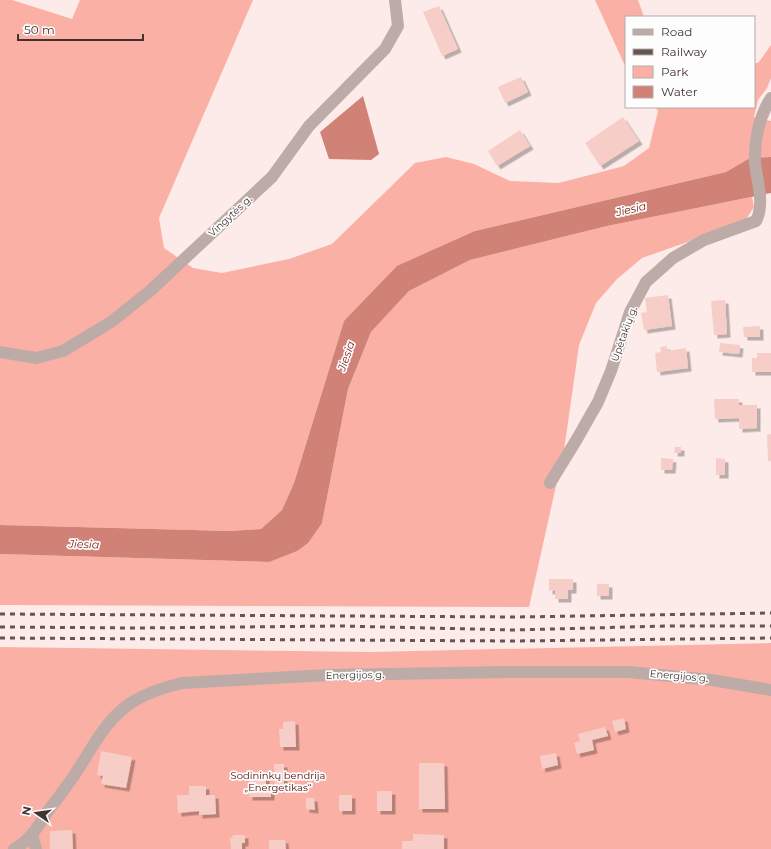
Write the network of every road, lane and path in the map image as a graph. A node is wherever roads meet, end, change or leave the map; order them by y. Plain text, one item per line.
1 (395, 0) edge
2 (771, 98) edge
3 (0, 352) edge
4 (550, 483) dead end
5 (771, 690) edge
6 (32, 835) junction
7 (14, 849) edge
8 (36, 849) edge

1 - 3 street, Vingytės g.
2 - 4 street, Upėtakių g.
5 - 6 street, Energijos g.
6 - 7 street, Energijos g.
6 - 8 street

